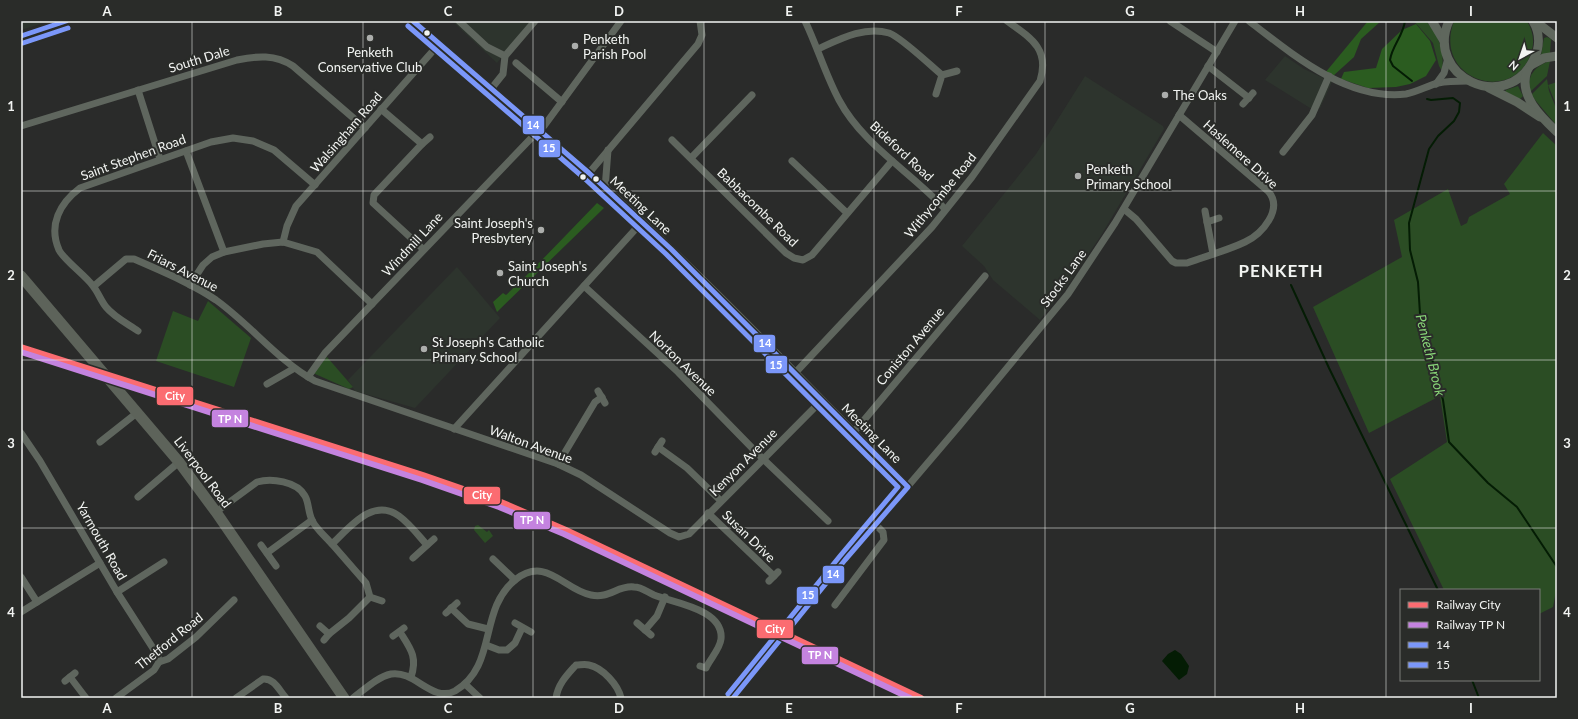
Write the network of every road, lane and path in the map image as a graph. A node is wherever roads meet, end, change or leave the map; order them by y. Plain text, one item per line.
1 (66, 21) edge
2 (413, 21) edge
3 (459, 21) edge
4 (621, 21) edge
5 (700, 21) edge
6 (805, 21) edge
7 (1007, 21) edge
8 (1170, 21) edge
9 (1235, 21) edge
10 (1249, 21) edge
11 (1432, 21) edge
12 (1449, 21) edge
13 (1534, 21) edge
14 (537, 23) edge
15 (21, 36) edge
16 (1557, 38) edge
17 (439, 44) junction
18 (1445, 44) junction
19 (818, 49) junction
20 (1217, 52) junction
21 (504, 56) junction
22 (1557, 56) edge
23 (1448, 58) junction
24 (516, 64) dead end
25 (1208, 66) junction
26 (1529, 68) junction
27 (957, 71) dead end
28 (942, 76) junction
29 (1329, 76) junction
30 (1468, 81) junction
31 (1436, 84) junction
32 (1486, 87) junction
33 (490, 89) junction
34 (138, 90) junction
35 (936, 94) dead end
36 (752, 95) dead end
37 (562, 102) junction
38 (1243, 104) dead end
39 (381, 109) junction
40 (1179, 115) junction
41 (1545, 120) junction
42 (21, 126) edge
43 (365, 128) junction
44 (541, 128) junction
45 (1557, 132) edge
46 (430, 137) dead end
47 (672, 140) dead end
48 (422, 144) junction
49 (608, 150) junction
50 (186, 151) junction
51 (1283, 152) dead end
52 (691, 158) junction
53 (160, 159) junction
54 (792, 161) dead end
55 (892, 161) junction
56 (589, 173) junction
57 (315, 185) junction
58 (605, 188) junction
59 (945, 209) junction
60 (1124, 209) junction
61 (1204, 210) dead end
62 (847, 213) junction
63 (1219, 218) dead end
64 (642, 222) junction
65 (1207, 222) junction
66 (283, 242) junction
67 (423, 249) junction
68 (224, 252) junction
69 (1213, 254) junction
70 (21, 276) edge
71 (985, 276) dead end
72 (190, 285) junction
73 (94, 286) junction
74 (584, 286) junction
75 (372, 304) junction
76 (138, 331) dead end
77 (293, 369) junction
78 (796, 372) junction
79 (308, 377) junction
80 (267, 384) dead end
81 (602, 397) dead end
82 (822, 400) junction
83 (138, 412) junction
84 (409, 414) joint
85 (454, 429) junction
86 (854, 432) junction
87 (21, 433) edge
88 (100, 442) dead end
89 (658, 447) dead end
90 (764, 458) junction
91 (179, 462) junction
92 (558, 464) junction
93 (908, 487) junction
94 (138, 497) dead end
95 (721, 501) junction
96 (216, 512) junction
97 (708, 513) junction
98 (312, 520) junction
99 (828, 521) dead end
100 (876, 524) junction
101 (679, 537) joint
102 (434, 539) dead end
103 (332, 544) junction
104 (261, 545) dead end
105 (427, 545) junction
106 (267, 553) junction
107 (413, 558) dead end
108 (493, 559) dead end
109 (100, 562) junction
110 (164, 562) dead end
111 (276, 566) dead end
112 (774, 576) dead end
113 (21, 577) edge
114 (515, 580) junction
115 (117, 592) junction
116 (370, 597) junction
117 (665, 597) junction
118 (234, 601) dead end
119 (382, 601) dead end
120 (37, 602) junction
121 (451, 608) dead end
122 (835, 608) dead end
123 (21, 612) edge
124 (515, 623) dead end
125 (637, 623) dead end
126 (320, 626) dead end
127 (522, 628) junction
128 (488, 629) junction
129 (645, 630) junction
130 (531, 632) dead end
131 (329, 634) junction
132 (651, 635) dead end
133 (393, 636) dead end
134 (324, 640) dead end
135 (486, 645) junction
136 (159, 662) junction
137 (700, 666) dead end
138 (70, 677) dead end
139 (411, 677) junction
140 (465, 684) junction
141 (443, 696) edge
142 (86, 698) edge
143 (116, 698) edge
144 (236, 698) edge
145 (286, 698) edge
146 (344, 698) edge
147 (353, 698) edge
148 (480, 698) edge
149 (556, 698) edge
150 (621, 698) edge
151 (733, 698) edge

1 - 15 street
2 - 17 street, Meeting Lane
3 - 21 street
4 - 37 street, Windmill Lane
5 - 49 street
6 - 19 street, Bideford Road
7 - 59 street, Withycombe Road
8 - 20 street
9 - 20 street, Stocks Lane
10 - 29 street
11 - 18 main road
12 - 18 main road
13 - 16 main road
13 - 26 main road
14 - 21 street
17 - 33 street, Meeting Lane
17 - 39 street, Walsingham Road
18 - 23 main road
19 - 28 street
19 - 55 street, Bideford Road
20 - 25 street, Stocks Lane
21 - 33 street
22 - 26 main road
23 - 30 main road
23 - 31 street
24 - 37 street
25 - 38 street
25 - 40 street, Stocks Lane
26 - 32 main road
26 - 41 main road
27 - 28 street
28 - 35 street
29 - 31 street
29 - 51 street
30 - 31 street
30 - 32 main road
32 - 41 main road
33 - 44 street, Meeting Lane
34 - 42 street, South Dale
34 - 43 street, South Dale
34 - 53 street
36 - 52 street
37 - 44 street, Windmill Lane
39 - 43 street, Walsingham Road
39 - 48 street
40 - 60 street, Stocks Lane
40 - 69 street, Haslemere Drive
41 - 45 main road
43 - 57 street, Walsingham Road
44 - 56 street, Meeting Lane
44 - 67 street, Windmill Lane
46 - 48 street
47 - 52 street, Babbacombe Road
48 - 67 street
49 - 56 street
49 - 58 street
50 - 53 street, Saint Stephen Road
50 - 57 street, Saint Stephen Road
50 - 68 street
52 - 62 street, Babbacombe Road
53 - 73 street, Saint Stephen Road
54 - 62 street
55 - 59 street, Bideford Road
55 - 62 street, Babbacombe Road
56 - 58 street, Meeting Lane
57 - 66 street, Walsingham Road
58 - 64 street, Meeting Lane
59 - 78 street, Withycombe Road
60 - 69 street, Haslemere Drive
60 - 93 street, Stocks Lane
61 - 65 street
63 - 65 street
64 - 74 street
64 - 78 street, Meeting Lane
65 - 69 street
66 - 68 street
66 - 75 street
67 - 75 street, Windmill Lane
68 - 72 street
70 - 83 highway, Liverpool Road
71 - 86 street, Coniston Avenue
72 - 73 street, Friars Avenue
72 - 77 street, Friars Avenue
73 - 76 street, Saint Stephen Road
74 - 85 street
74 - 90 street, Norton Avenue
75 - 79 street, Windmill Lane
77 - 79 street, Friars Avenue
77 - 80 street
78 - 82 street, Meeting Lane
79 - 84 street, Friars Avenue
81 - 92 street
82 - 86 street, Meeting Lane
82 - 90 street, Kenyon Avenue
83 - 88 street
83 - 91 highway, Liverpool Road
84 - 85 street, Walton Avenue
85 - 92 street, Walton Avenue
86 - 93 street, Meeting Lane
87 - 109 street, Yarmouth Road
89 - 95 street
90 - 95 street, Kenyon Avenue
90 - 99 street, Norton Avenue
91 - 94 street
91 - 96 highway, Liverpool Road
92 - 101 street, Walton Avenue
93 - 100 street, Stocks Lane
95 - 97 street, Kenyon Avenue
96 - 98 street
96 - 146 highway, Liverpool Road
97 - 101 street, Kenyon Avenue
97 - 112 street, Susan Drive
98 - 103 street
98 - 106 street
100 - 122 street
100 - 151 street, Stocks Lane
102 - 105 street
103 - 105 street
103 - 116 street
104 - 106 street
105 - 107 street
106 - 111 street
108 - 114 street
109 - 115 street, Yarmouth Road
109 - 120 street
110 - 115 street
113 - 120 street
114 - 117 street
114 - 128 street
115 - 136 street, Yarmouth Road
116 - 119 street
116 - 131 street
117 - 129 street
117 - 137 street
118 - 136 street, Thetford Road
120 - 123 street
121 - 128 street
124 - 127 street
125 - 129 street
126 - 131 street
127 - 130 street
127 - 135 street
128 - 135 street
129 - 132 street
131 - 134 street
133 - 139 street
135 - 140 street
136 - 143 street, Thetford Road
138 - 142 street
139 - 141 street
139 - 147 street
140 - 141 street
140 - 148 street
144 - 145 street
149 - 150 street

